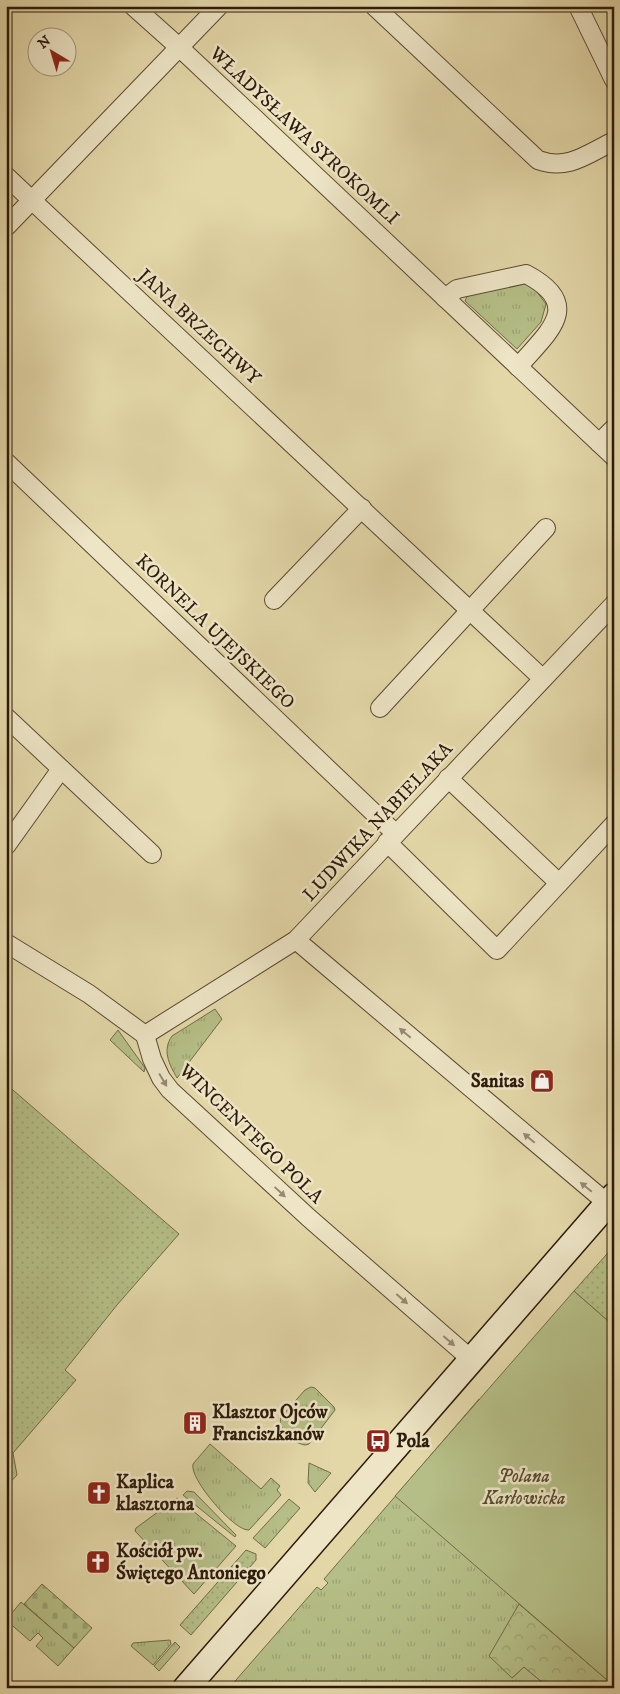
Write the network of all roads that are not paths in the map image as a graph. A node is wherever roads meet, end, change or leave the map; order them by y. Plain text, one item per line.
1 (133, 6) edge
2 (220, 6) edge
3 (374, 6) edge
4 (578, 6) edge
5 (180, 48) junction
6 (614, 80) edge
7 (614, 141) edge
8 (6, 176) edge
9 (32, 200) junction
10 (6, 227) edge
11 (445, 298) junction
12 (518, 367) junction
13 (614, 428) edge
14 (599, 443) junction
15 (614, 457) edge
16 (6, 462) edge
17 (362, 508) junction
18 (546, 528) dead end
19 (274, 600) dead end
20 (614, 604) edge
21 (470, 611) junction
22 (542, 678) junction
23 (380, 708) dead end
24 (6, 717) edge
25 (62, 769) junction
26 (448, 778) junction
27 (614, 824) edge
28 (391, 838) junction
29 (6, 846) edge
30 (152, 854) dead end
31 (559, 883) junction
32 (296, 940) junction
33 (6, 943) edge
34 (145, 1035) junction
35 (610, 1200) edge
36 (472, 1360) junction
37 (186, 1688) edge

1 - 5 street, WŁADYSŁAWA SYROKOMLI
2 - 5 street
3 - 7 street
4 - 6 street
5 - 9 street
5 - 11 street, WŁADYSŁAWA SYROKOMLI
8 - 9 street, JANA BRZECHWY
9 - 10 street
9 - 17 street, JANA BRZECHWY
11 - 12 street, WŁADYSŁAWA SYROKOMLI
11 - 12 street
12 - 14 street, WŁADYSŁAWA SYROKOMLI
13 - 14 street
14 - 15 street, WŁADYSŁAWA SYROKOMLI
16 - 28 street, KORNELA UJEJSKIEGO
17 - 19 street
17 - 21 street, JANA BRZECHWY
18 - 21 street
20 - 22 street, LUDWIKA NABIELAKA
21 - 22 street, JANA BRZECHWY
21 - 23 street
22 - 26 street, LUDWIKA NABIELAKA
24 - 25 street
25 - 29 street
25 - 30 street
26 - 28 street, LUDWIKA NABIELAKA
26 - 31 street
27 - 31 street
28 - 31 street, KORNELA UJEJSKIEGO
28 - 32 street, LUDWIKA NABIELAKA
32 - 34 street, LUDWIKA NABIELAKA
35 -> 32 street
33 - 34 street
34 -> 36 street, WINCENTEGO POLA
35 - 36 street
36 - 37 street

